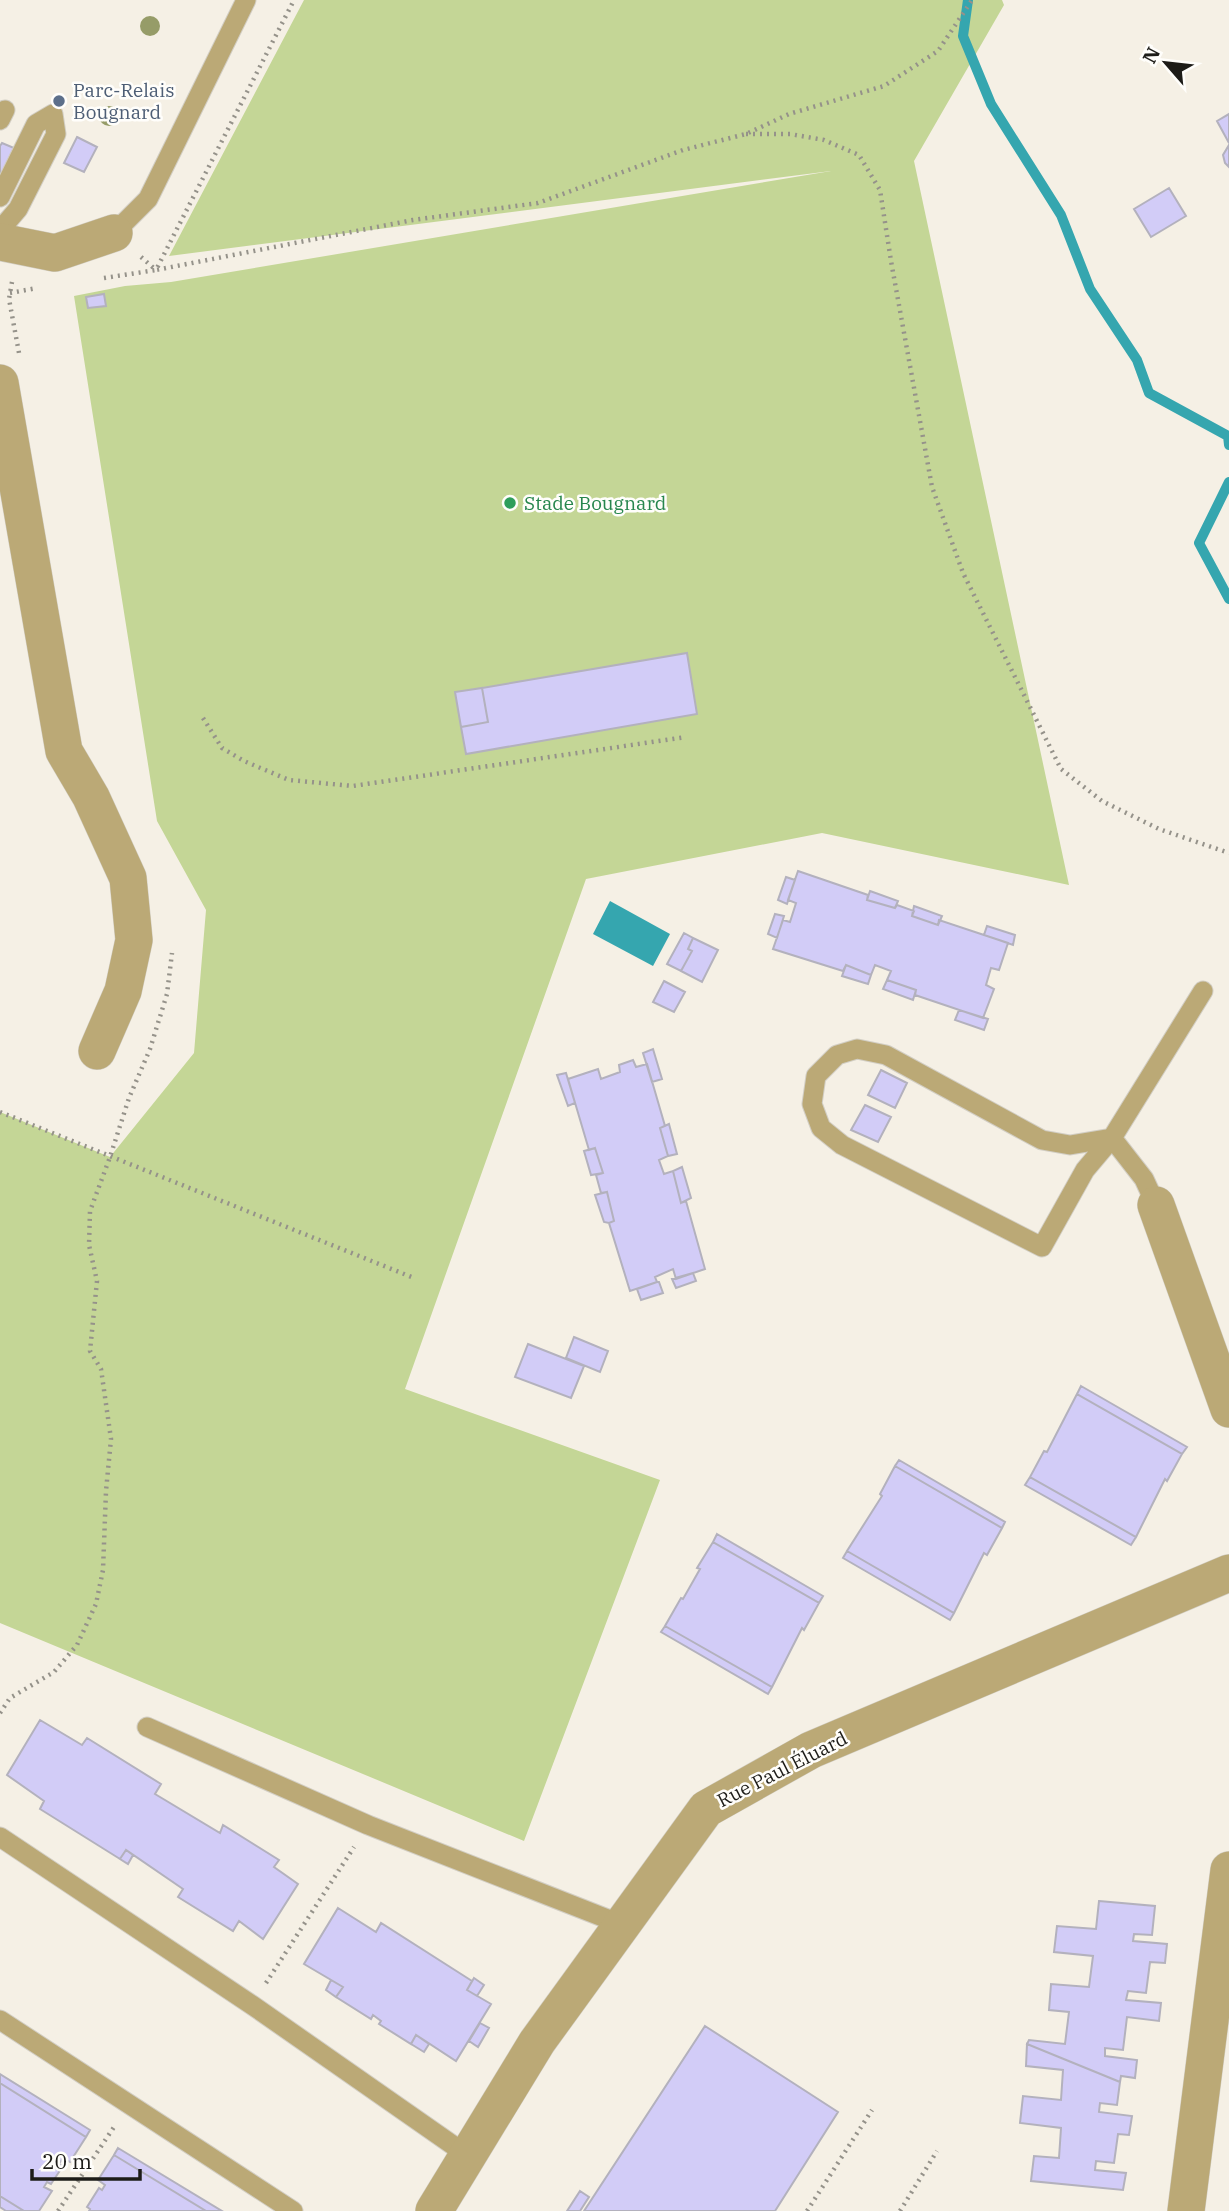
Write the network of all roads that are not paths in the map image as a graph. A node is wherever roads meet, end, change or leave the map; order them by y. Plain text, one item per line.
1 (246, 0) edge
2 (0, 197) edge
3 (0, 230) edge
4 (114, 233) joint
5 (0, 242) edge
6 (0, 383) edge
7 (1203, 991) dead end
8 (97, 1051) dead end
9 (1112, 1138) junction
10 (1156, 1205) joint
11 (1229, 1409) edge
12 (1229, 1573) edge
13 (147, 1727) dead end
14 (0, 1837) edge
15 (1229, 1870) edge
16 (623, 1925) junction
17 (0, 2020) edge
18 (467, 2155) junction
19 (293, 2211) edge
20 (434, 2211) edge
21 (1186, 2211) edge

1 - 4 lane
2 - 3 lane
4 - 5 street
6 - 8 street
7 - 9 lane
9 - 9 lane
9 - 10 lane
10 - 11 street
12 - 16 street, Rue Paul Éluard
13 - 16 lane
14 - 18 lane
15 - 21 street
16 - 18 street, Rue Paul Éluard
17 - 19 lane
18 - 20 street, Rue Paul Éluard

